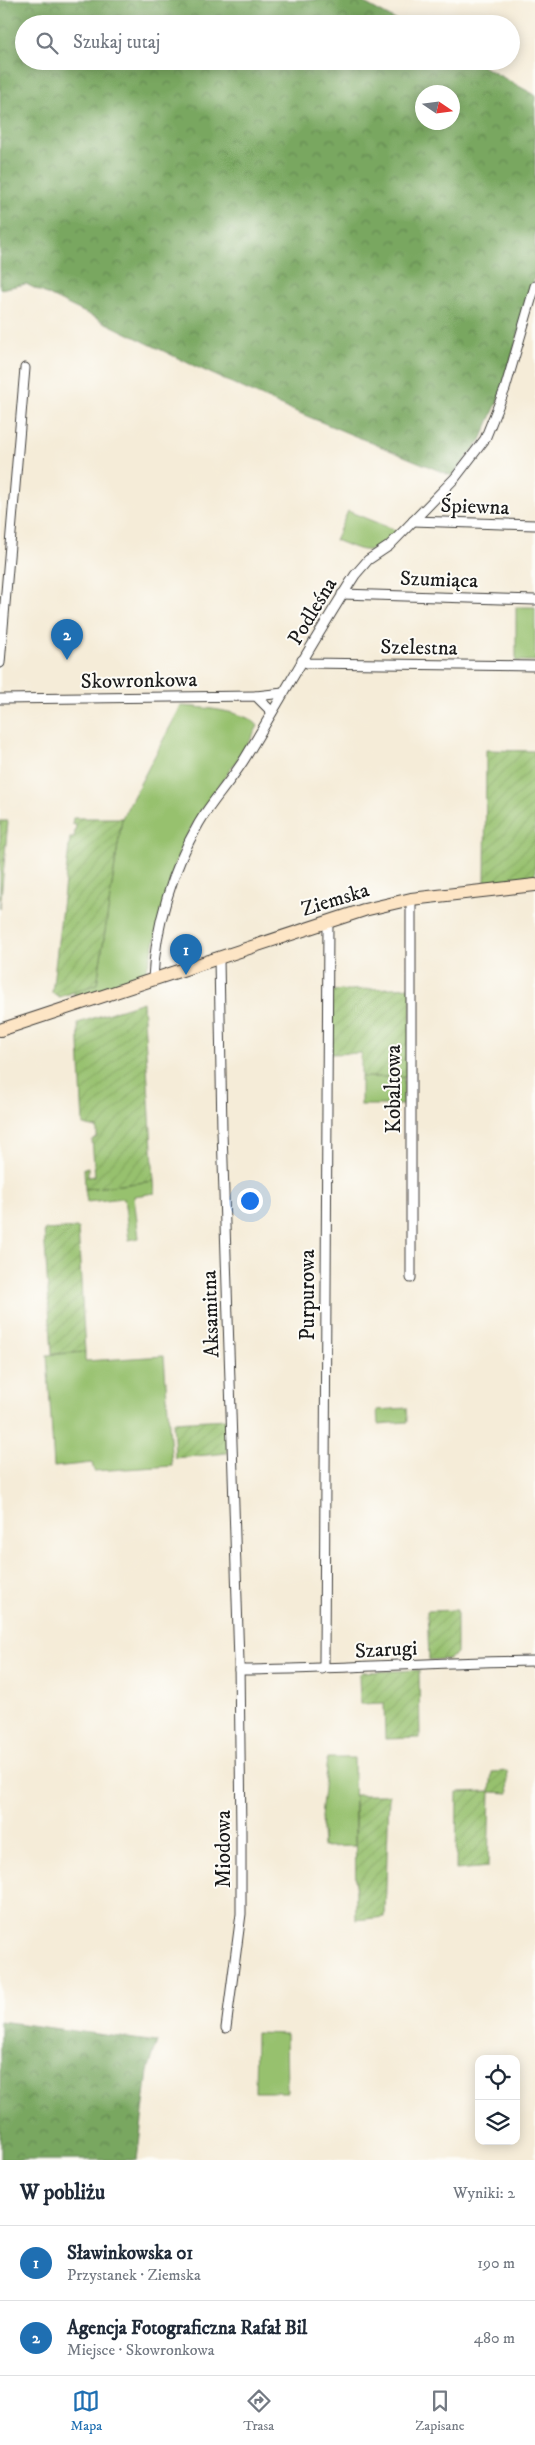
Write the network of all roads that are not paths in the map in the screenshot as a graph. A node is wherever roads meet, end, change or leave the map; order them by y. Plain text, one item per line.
1 (535, 286) edge
2 (25, 368) dead end
3 (413, 521) junction
4 (535, 525) edge
5 (342, 594) junction
6 (535, 600) edge
7 (302, 660) junction
8 (0, 663) edge
9 (535, 666) edge
10 (283, 693) junction
11 (256, 696) junction
12 (0, 698) edge
13 (272, 712) junction
14 (535, 884) edge
15 (411, 899) junction
16 (328, 921) junction
17 (219, 958) junction
18 (153, 979) junction
19 (0, 1030) edge
20 (411, 1278) dead end
21 (535, 1661) edge
22 (322, 1669) junction
23 (240, 1670) junction
24 (226, 2028) dead end

1 - 3 street, Podleśna
2 - 8 street
3 - 4 street, Śpiewna
3 - 5 street, Podleśna
5 - 6 street, Szumiąca
5 - 7 street, Podleśna
7 - 9 street, Szelestna
7 - 10 street, Podleśna
10 - 11 street, Skowronkowa
10 - 13 street, Podleśna
11 - 12 street, Skowronkowa
11 - 13 street
13 - 18 street, Podleśna
14 - 15 street, Ziemska
15 - 16 street, Ziemska
15 - 20 street, Kobaltowa
16 - 17 street, Ziemska
16 - 22 street, Purpurowa
17 - 18 street, Ziemska
17 - 23 street, Aksamitna
18 - 19 street, Ziemska
21 - 22 street, Szarugi
22 - 23 street, Szarugi
23 - 24 street, Miodowa

